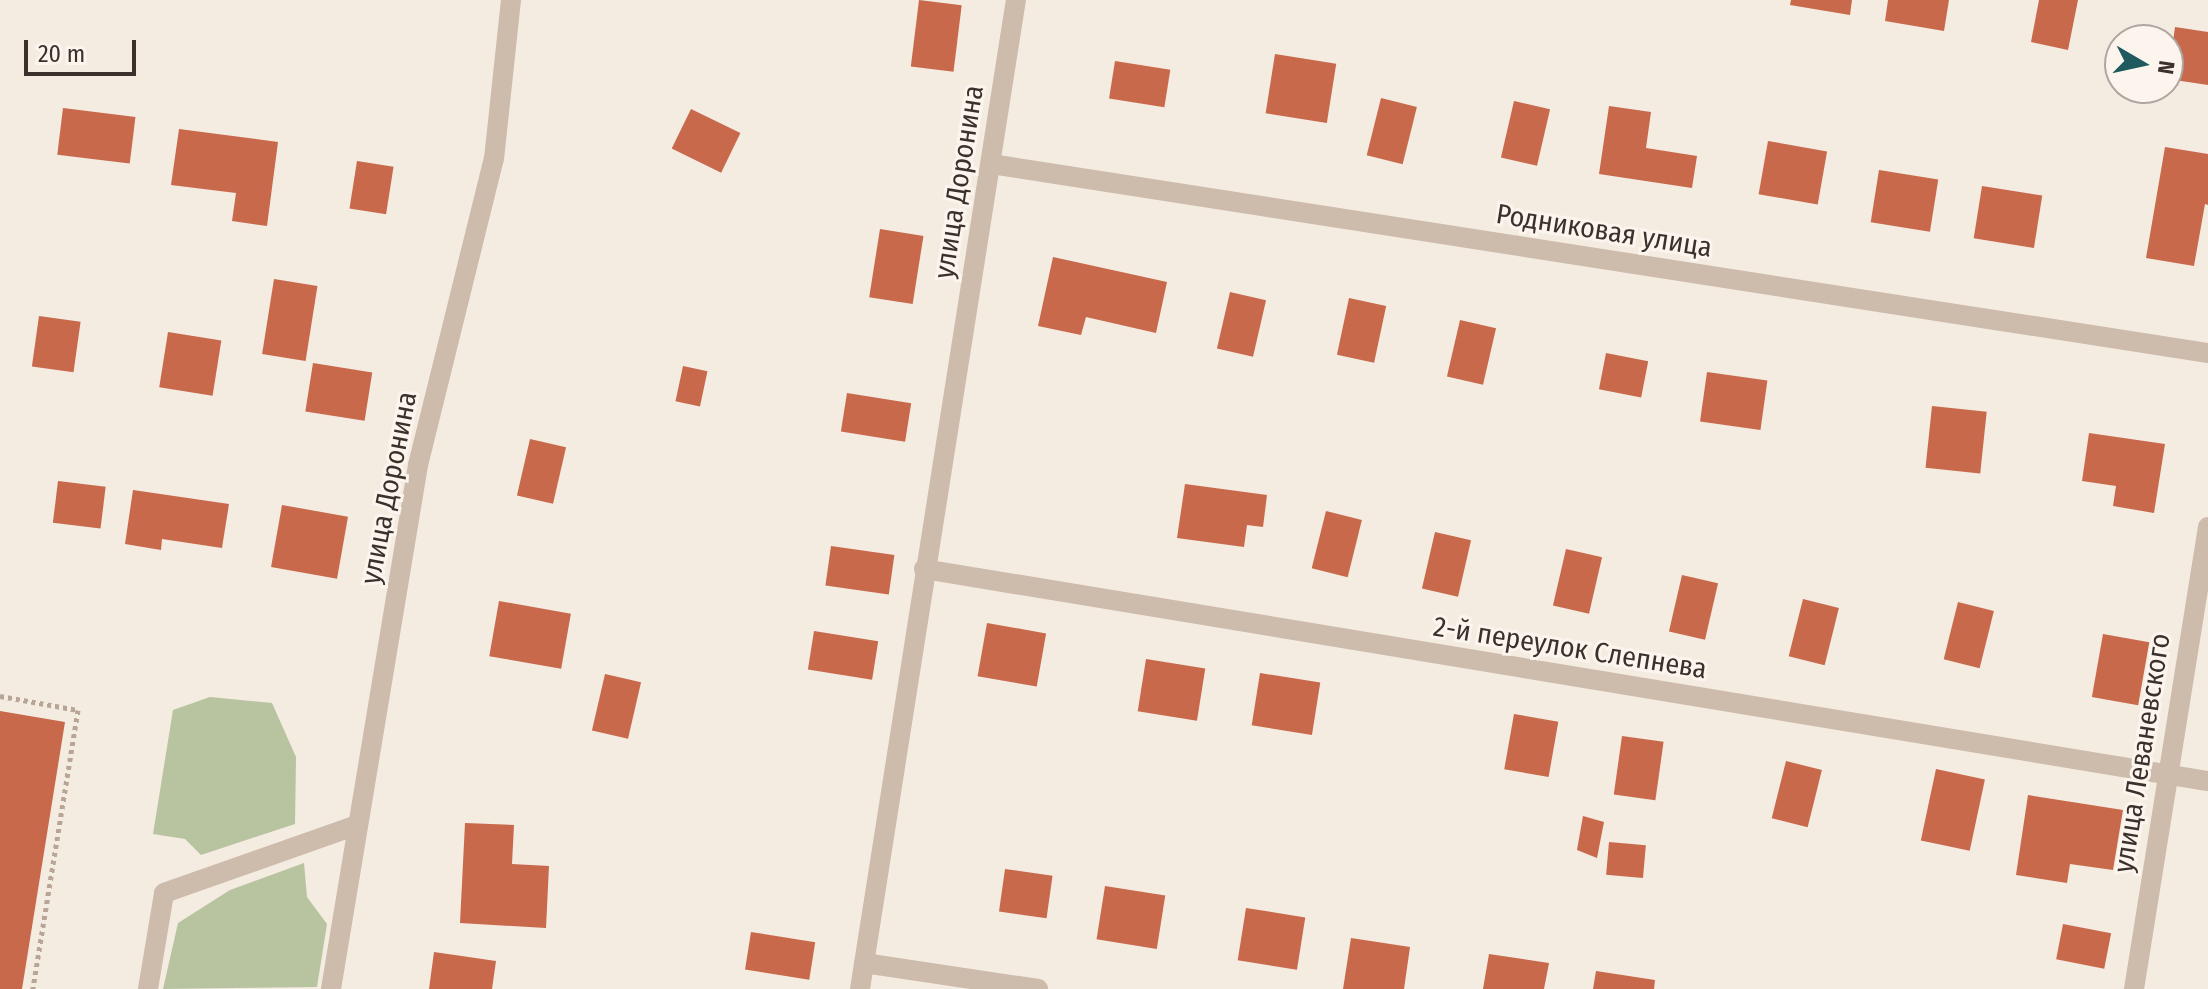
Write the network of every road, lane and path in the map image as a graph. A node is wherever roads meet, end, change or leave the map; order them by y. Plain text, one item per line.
1 (511, 0) edge
2 (1016, 0) edge
3 (991, 164) junction
4 (2208, 353) edge
5 (2208, 527) edge
6 (924, 569) junction
7 (0, 696) edge
8 (2166, 775) junction
9 (2208, 781) edge
10 (357, 825) junction
11 (864, 963) junction
12 (33, 989) edge
13 (148, 989) edge
14 (331, 989) edge
15 (860, 989) edge
16 (1038, 989) edge
17 (2134, 989) edge

1 - 10 street, улица Доронина
2 - 3 street, улица Доронина
3 - 4 street, Родниковая улица
3 - 6 street, улица Доронина
5 - 8 street, улица Леваневского
6 - 8 street, 2-й переулок Слепнева
6 - 11 street, улица Доронина
7 - 12 path
8 - 9 street, 2-й переулок Слепнева
8 - 17 street, улица Леваневского
10 - 13 street
10 - 14 street, улица Доронина
11 - 15 street, улица Доронина
11 - 16 street

